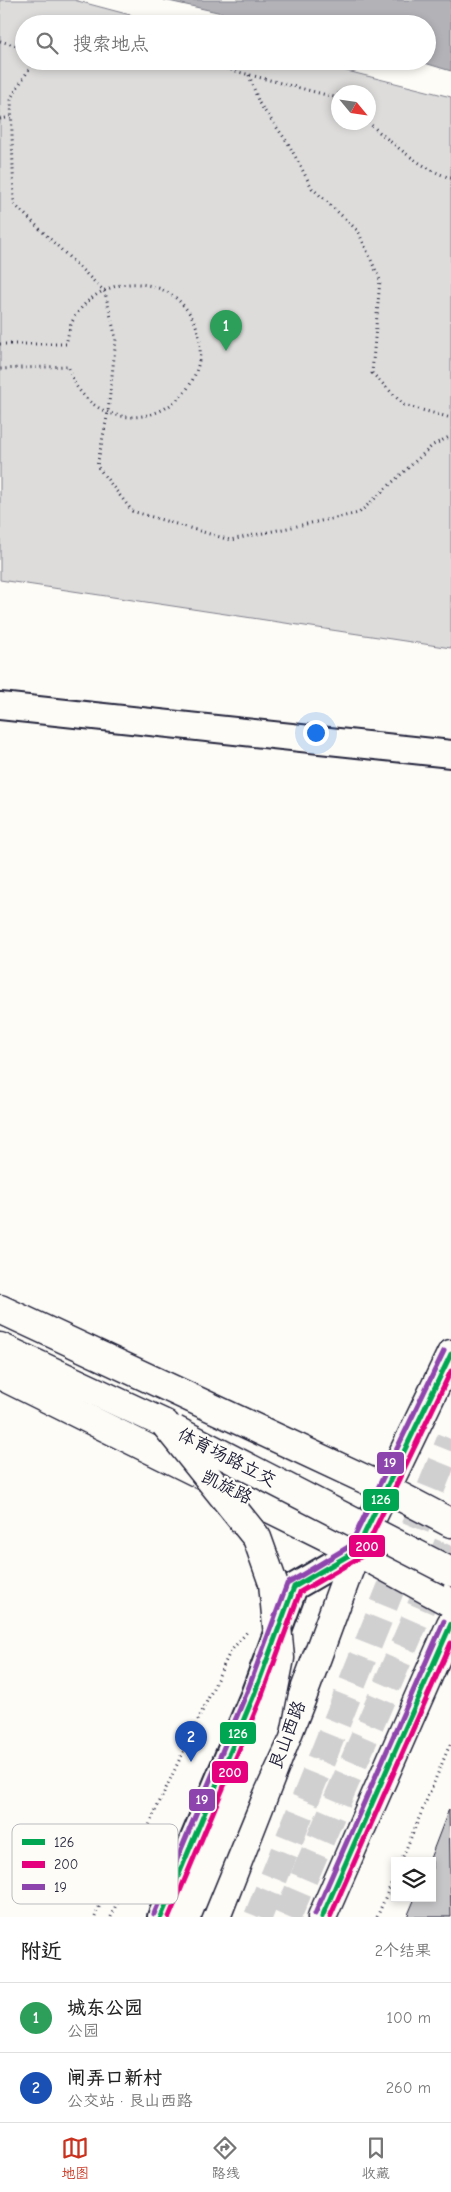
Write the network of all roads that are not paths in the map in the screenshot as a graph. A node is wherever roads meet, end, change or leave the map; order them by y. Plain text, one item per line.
1 (0, 706) edge
2 (451, 754) edge
3 (0, 1309) edge
4 (0, 1347) edge
5 (451, 1354) edge
6 (0, 1375) edge
7 (165, 1424) junction
8 (386, 1489) junction
9 (451, 1523) edge
10 (356, 1551) junction
11 (451, 1572) edge
12 (451, 1603) edge
13 (451, 1624) edge
14 (178, 1876) edge
15 (166, 1904) edge
16 (161, 1917) edge
17 (186, 1917) edge
18 (216, 1917) edge
19 (322, 1917) edge

1 - 2 street
3 - 8 main road
4 - 7 main road, 体育场路立交
5 - 8 main road, 艮山西路
6 - 10 main road, 凯旋路
7 - 11 main road, 体育场路立交, bridge
7 - 17 main road, bridge
8 - 9 main road
8 - 10 main road, 艮山西路
10 - 12 main road, 凯旋路
10 - 14 street
10 - 18 main road, 艮山西路
13 - 19 main road
15 - 16 street

